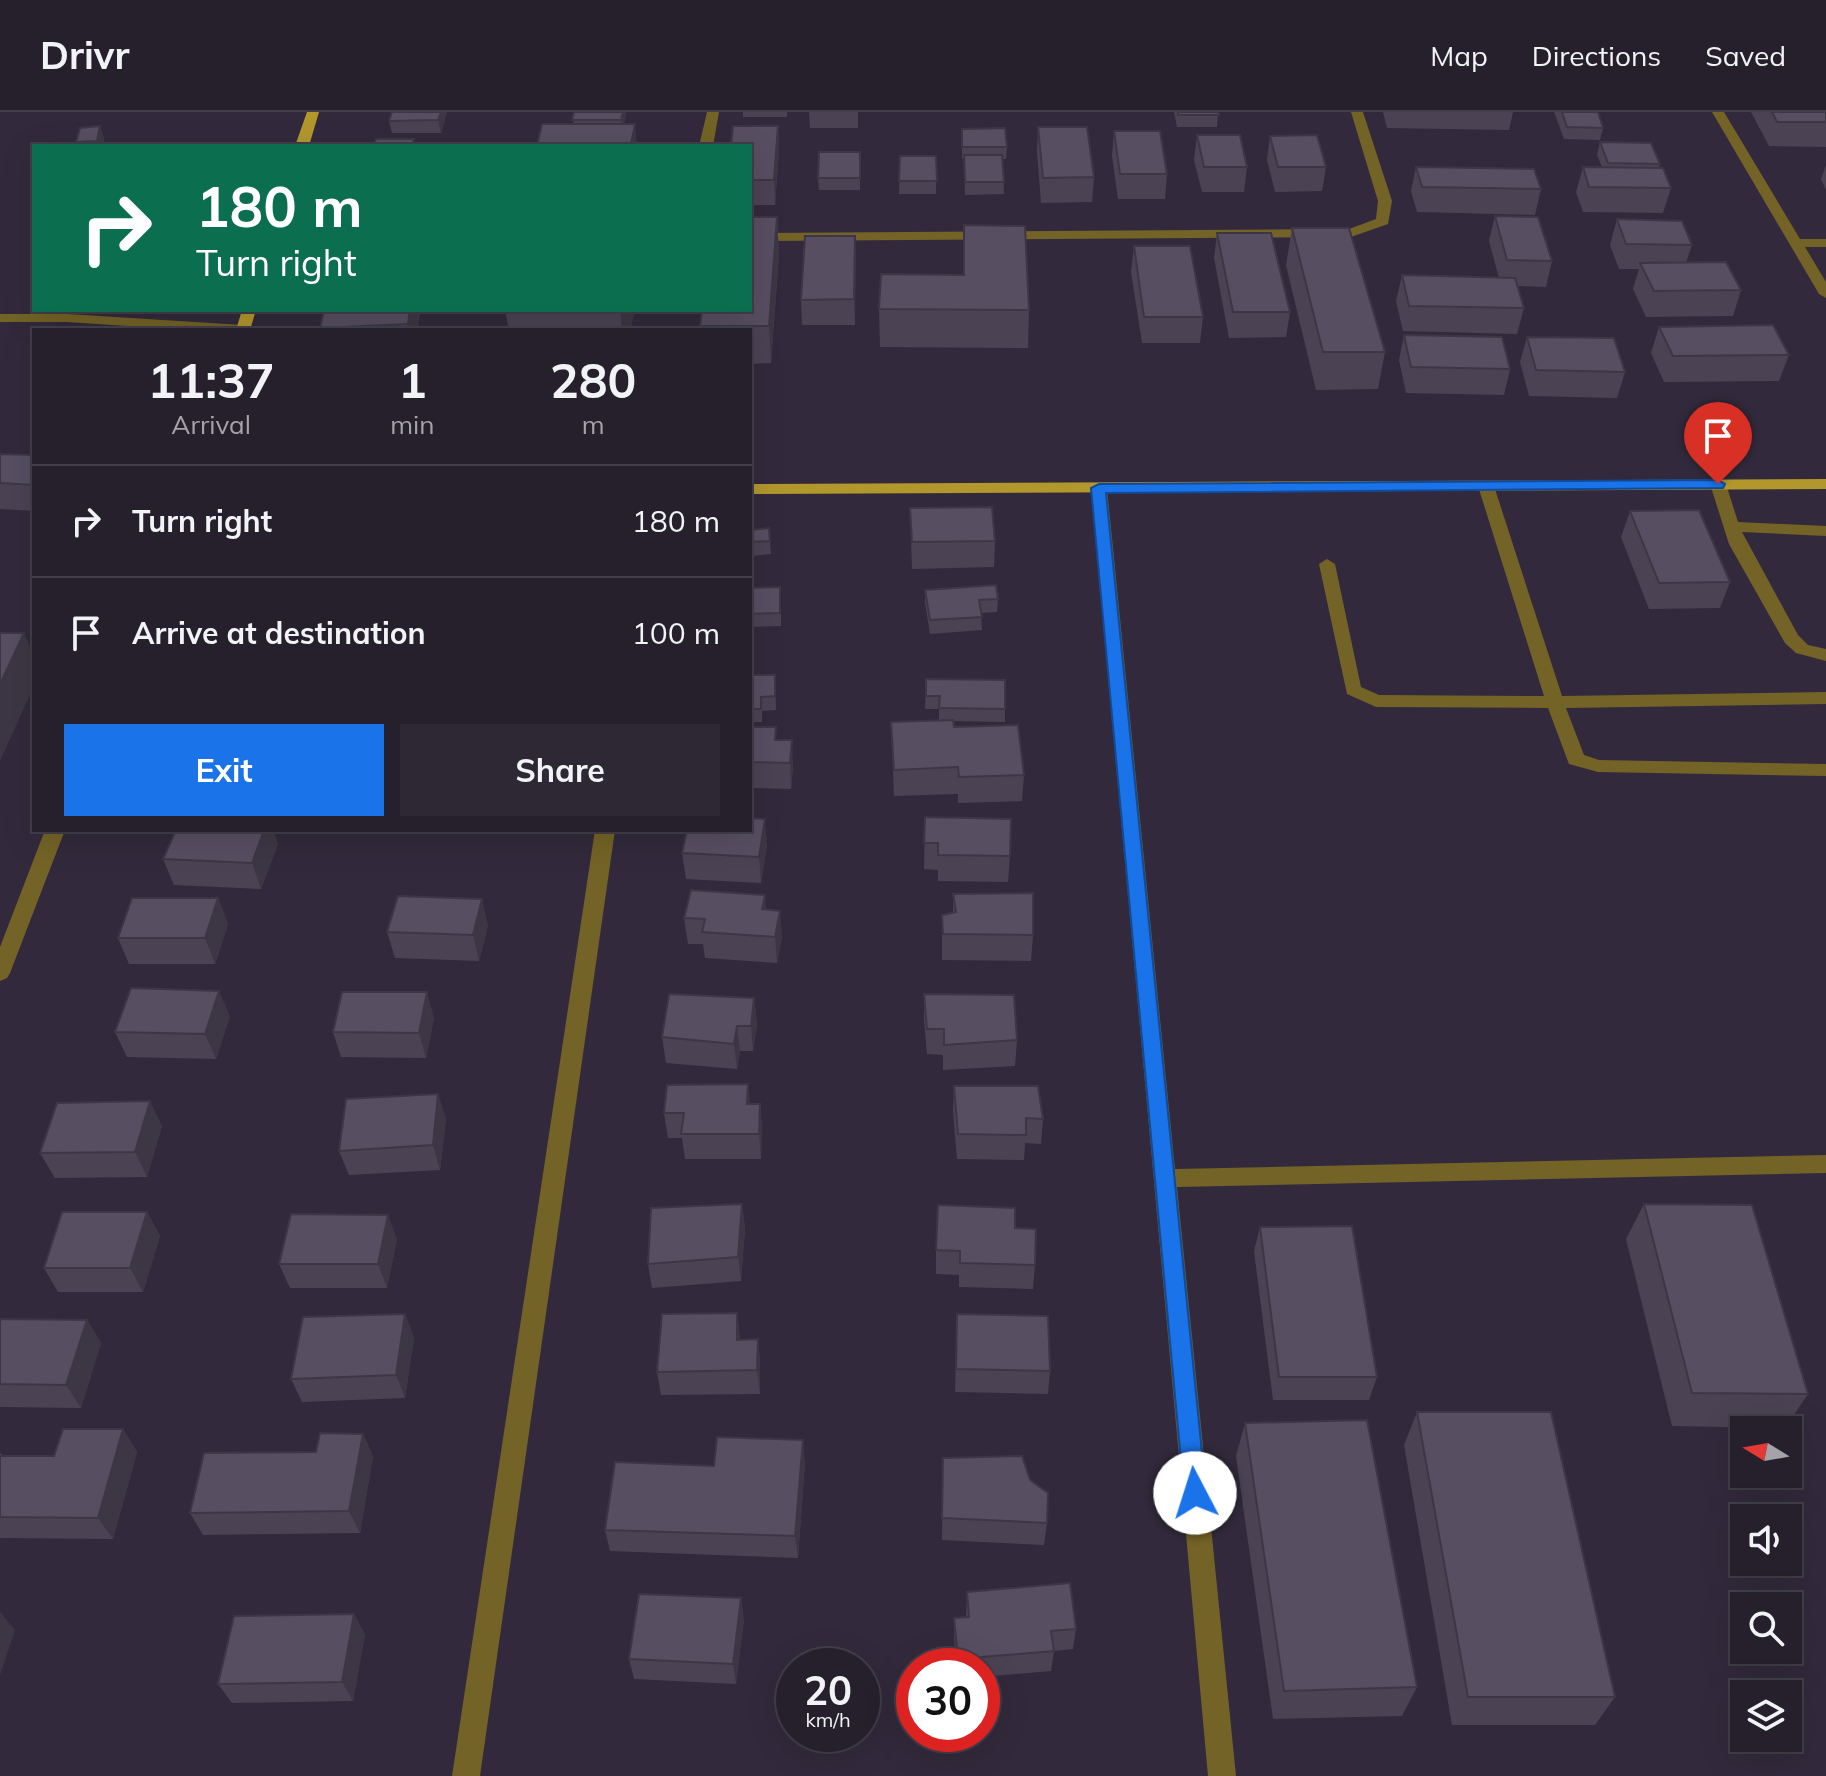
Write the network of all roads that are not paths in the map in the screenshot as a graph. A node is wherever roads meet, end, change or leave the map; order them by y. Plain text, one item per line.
1 (313, 112) edge
2 (713, 112) edge
3 (1357, 112) edge
4 (1718, 112) edge
5 (303, 144) edge
6 (706, 144) edge
7 (752, 237) edge
8 (1797, 243) junction
9 (1826, 243) edge
10 (1826, 294) edge
11 (0, 318) edge
12 (227, 328) edge
13 (1718, 484) junction
14 (1826, 484) edge
15 (1486, 486) junction
16 (1099, 488) junction
17 (752, 489) edge
18 (1732, 527) junction
19 (1826, 531) edge
20 (1327, 564) dead end
21 (1826, 655) edge
22 (1826, 698) edge
23 (1555, 702) junction
24 (1826, 770) edge
25 (54, 832) edge
26 (605, 832) edge
27 (0, 973) edge
28 (1826, 1164) edge
29 (1165, 1178) junction
30 (466, 1776) edge
31 (1222, 1776) edge

1 - 5 main road
2 - 6 street
3 - 7 street
4 - 8 street
8 - 9 street
8 - 10 street
11 - 12 street
13 - 14 main road
13 - 15 main road
13 - 18 street
15 - 16 main road
15 - 23 street
16 - 17 main road
16 - 29 street
18 - 19 street
18 - 21 street
20 - 23 street
22 - 23 street
23 - 24 street
25 - 27 street
26 - 30 street
28 - 29 street
29 - 31 street

